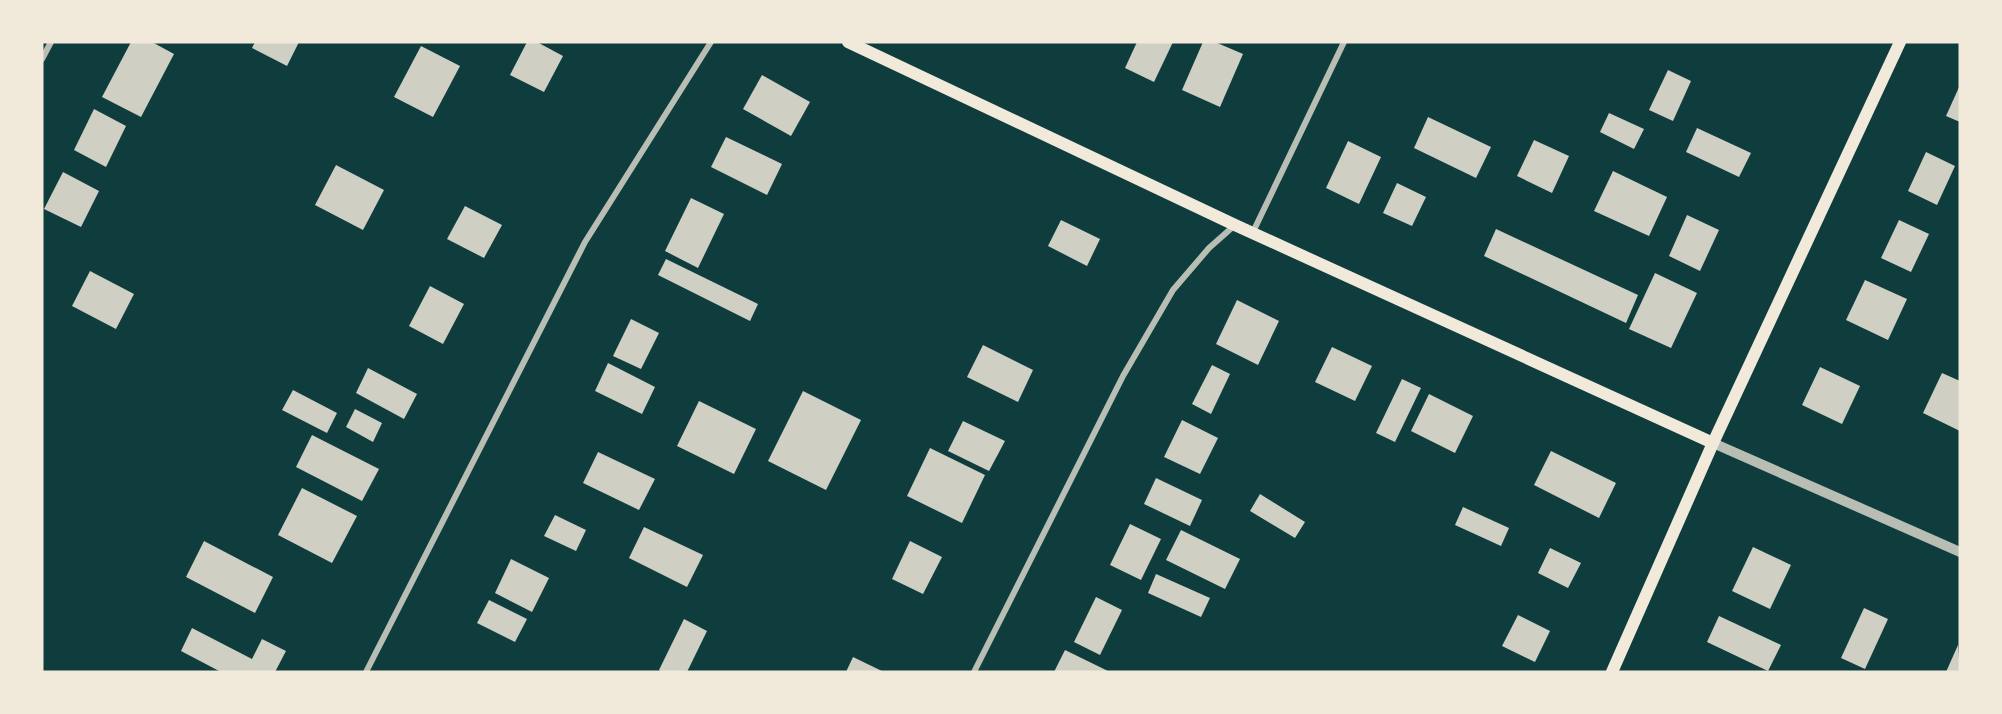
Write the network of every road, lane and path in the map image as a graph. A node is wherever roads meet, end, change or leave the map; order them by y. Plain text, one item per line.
1 (51, 42) edge
2 (711, 42) edge
3 (848, 42) edge
4 (1344, 42) edge
5 (1900, 42) edge
6 (42, 59) edge
7 (1235, 225) junction
8 (1253, 232) junction
9 (1713, 443) junction
10 (1960, 552) edge
11 (366, 672) edge
12 (974, 672) edge
13 (1612, 672) edge

1 - 6 street
2 - 11 street
3 - 7 main road
4 - 8 street
5 - 9 main road
7 - 8 main road
7 - 12 street
8 - 9 main road
9 - 10 street
9 - 13 main road

